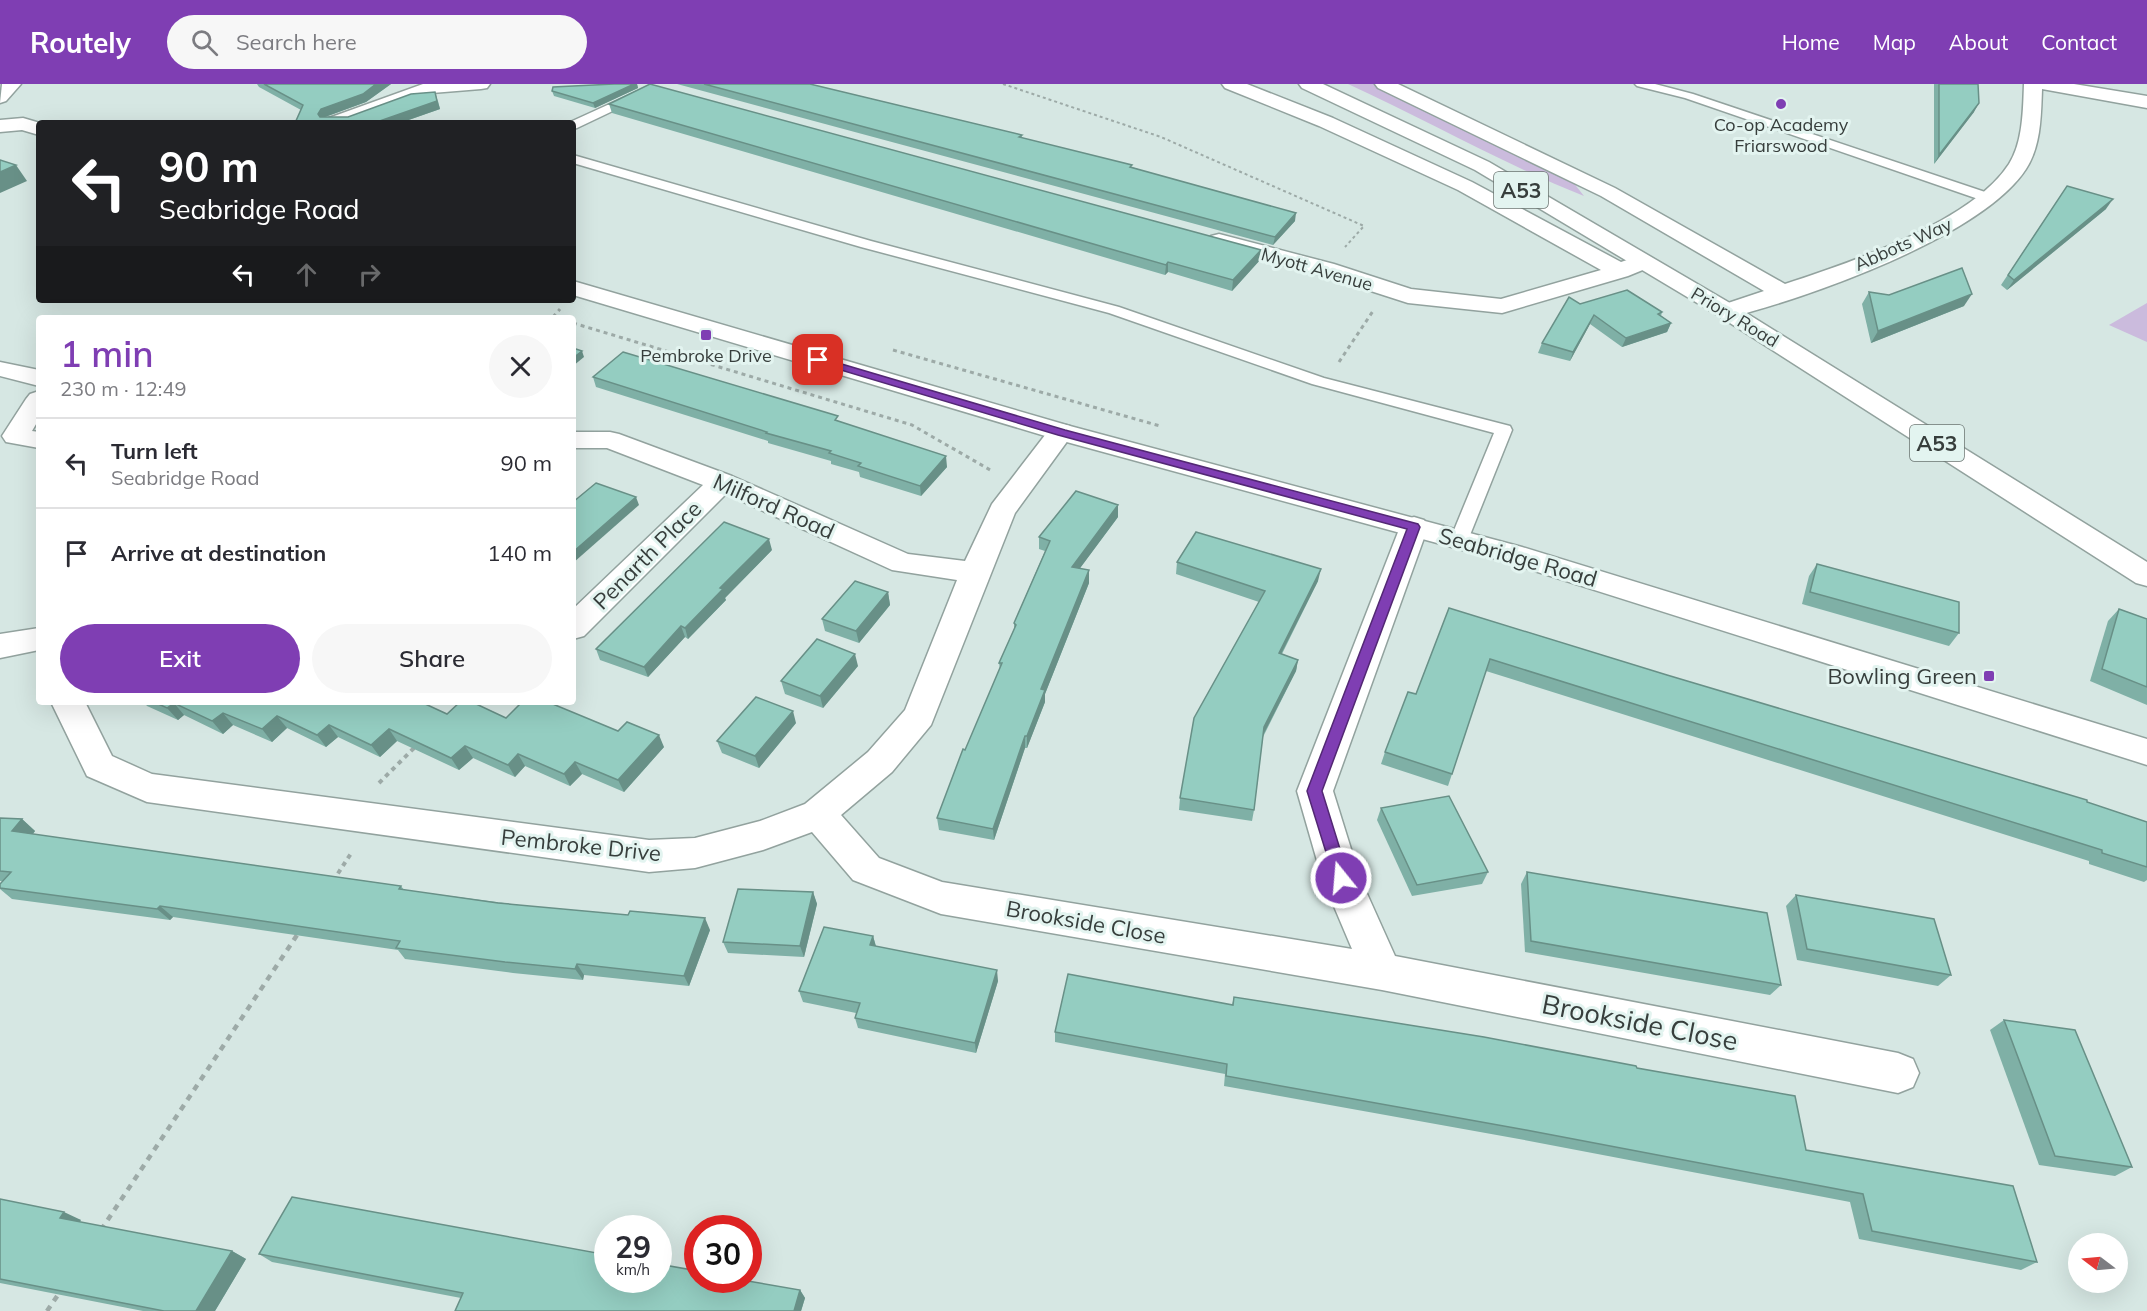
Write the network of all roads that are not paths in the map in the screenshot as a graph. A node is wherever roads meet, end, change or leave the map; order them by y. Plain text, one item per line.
1 (12, 84) edge
2 (481, 84) edge
3 (1231, 84) edge
4 (1308, 84) edge
5 (1384, 84) edge
6 (1641, 84) edge
7 (2033, 84) edge
8 (2042, 84) edge
9 (431, 86) edge
10 (649, 87) edge
11 (0, 97) edge
12 (2147, 102) edge
13 (341, 120) edge
14 (576, 124) edge
15 (0, 126) edge
16 (36, 128) edge
17 (576, 160) edge
18 (1989, 198) junction
19 (1202, 236) edge
20 (1642, 262) junction
21 (1620, 271) junction
22 (576, 289) edge
23 (1784, 293) junction
24 (1727, 311) junction
25 (0, 369) edge
26 (36, 377) edge
27 (36, 404) edge
28 (1061, 432) junction
29 (36, 440) edge
30 (576, 440) edge
31 (722, 482) junction
32 (1414, 527) junction
33 (1460, 540) junction
34 (975, 572) junction
35 (2147, 576) edge
36 (576, 625) edge
37 (36, 640) edge
38 (0, 646) edge
39 (69, 705) edge
40 (2147, 752) edge
41 (819, 814) junction
42 (1382, 972) junction
43 (1898, 1073) dead end

1 - 11 main road
2 - 9 main road
3 - 21 main road
4 - 20 main road, Priory Road / A53
5 - 23 main road, Priory Road
6 - 18 lane
7 - 18 main road, Abbots Way
8 - 12 main road
9 - 13 main road
10 - 14 lane
15 - 16 main road
17 - 33 lane
18 - 23 main road, Abbots Way
19 - 21 main road, Myott Avenue
20 - 21 main road, Myott Avenue
20 - 24 main road, Priory Road / A53
22 - 28 main road, Seabridge Road
23 - 24 main road, Abbots Way
24 - 35 main road, Priory Road / A53
25 - 26 main road
27 - 29 main road
28 - 32 main road, Seabridge Road
28 - 34 main road, Pembroke Drive
30 - 31 main road, Milford Road
31 - 34 main road, Milford Road
31 - 36 main road, Penarth Place
32 - 33 main road, Seabridge Road
32 - 42 main road
33 - 40 main road, Seabridge Road
34 - 41 main road, Pembroke Drive
37 - 38 main road
39 - 41 main road, Pembroke Drive
41 - 42 main road, Brookside Close
42 - 43 main road, Brookside Close

